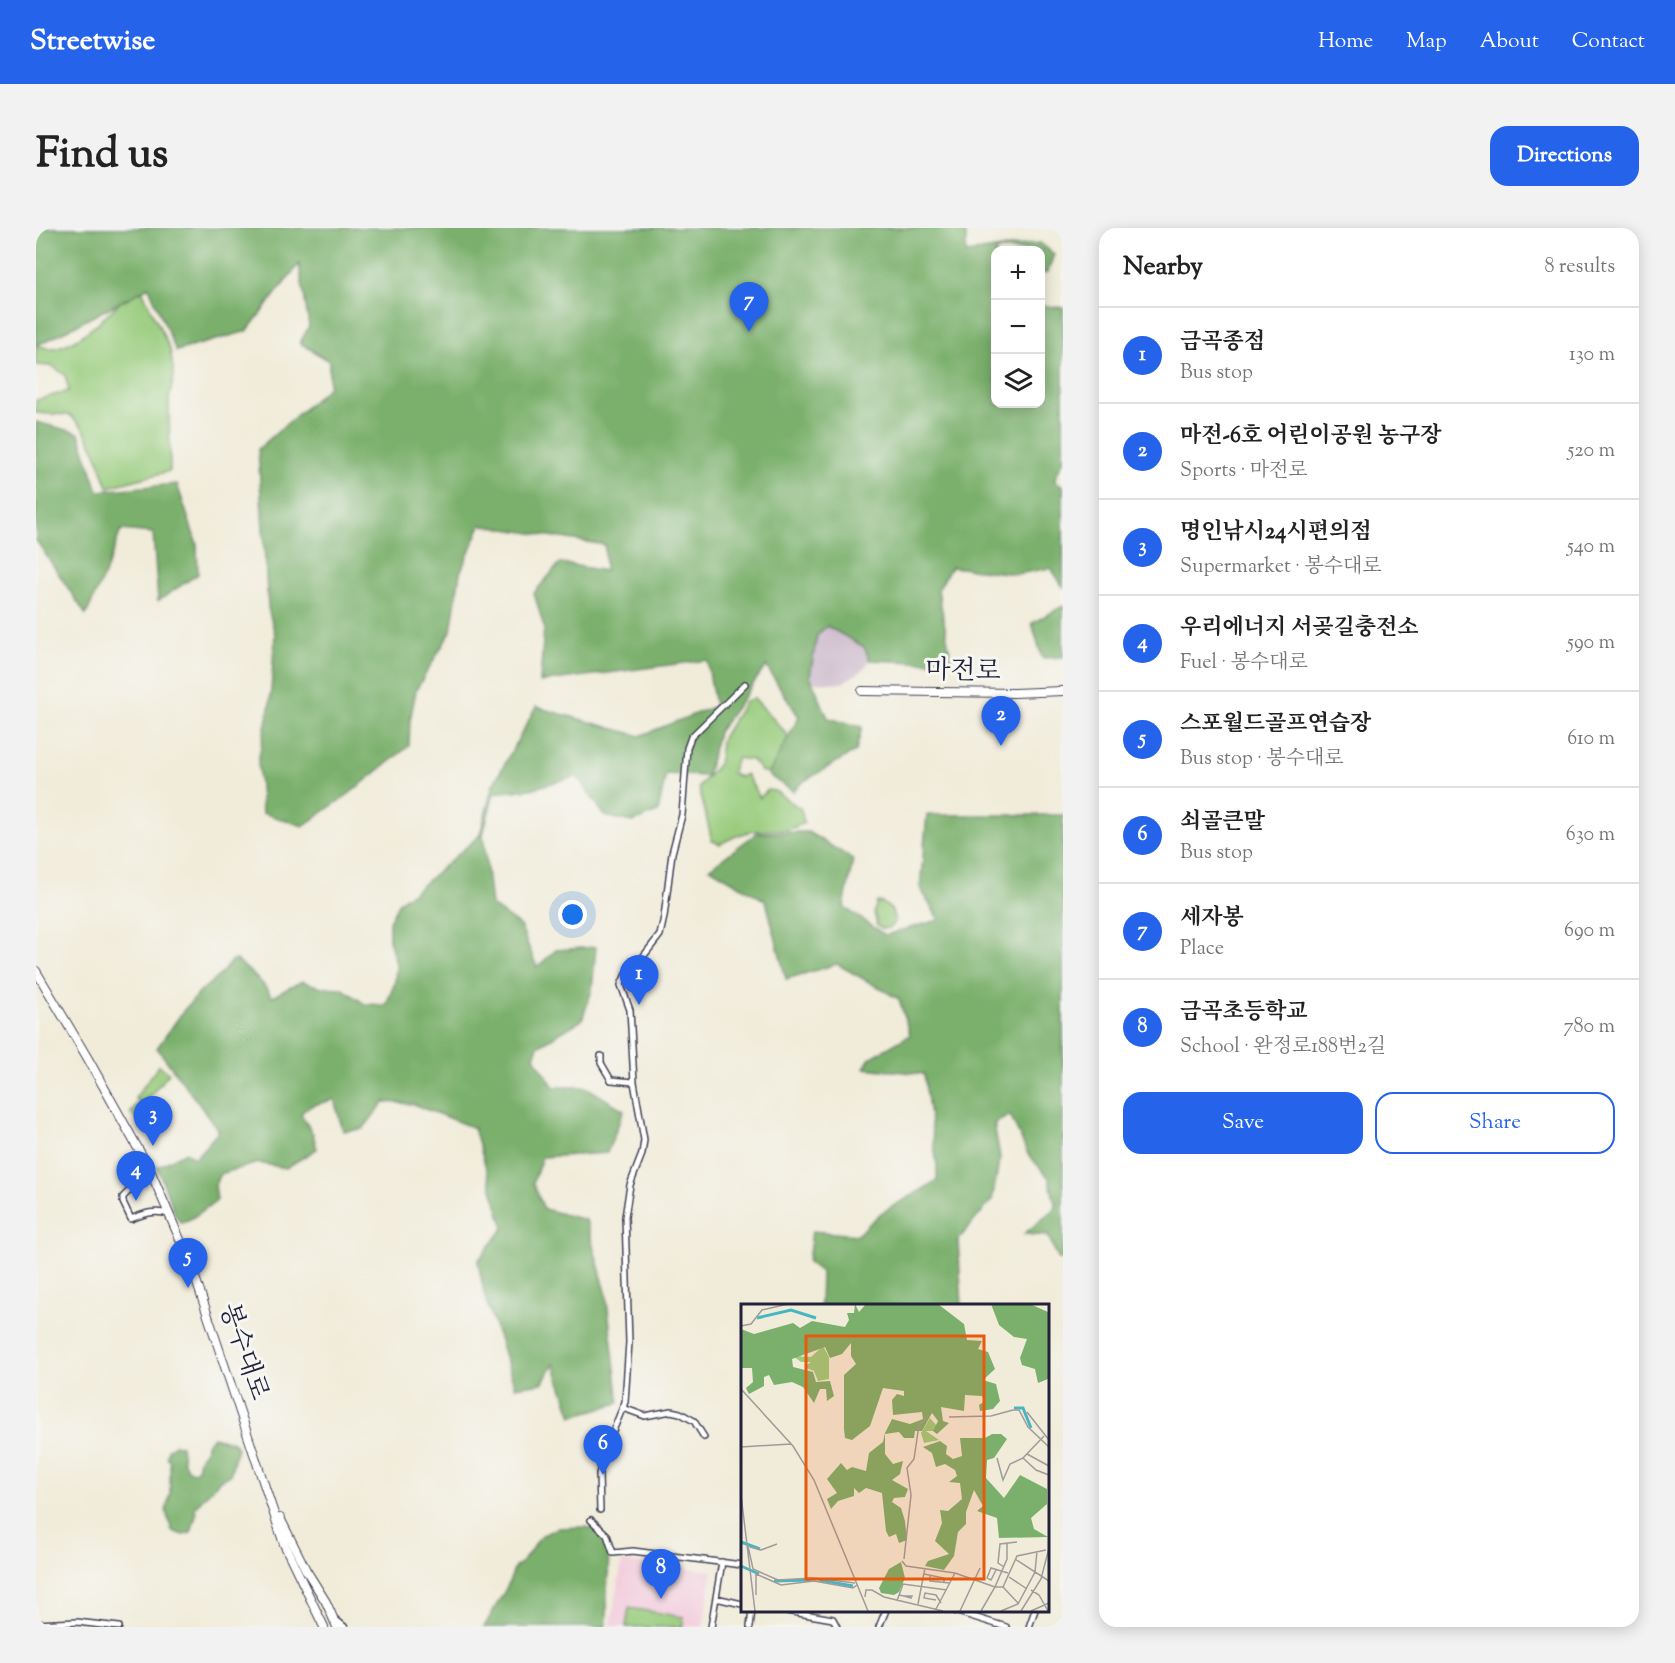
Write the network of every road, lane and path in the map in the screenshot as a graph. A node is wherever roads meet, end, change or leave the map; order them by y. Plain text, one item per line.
1 (745, 684) dead end
2 (862, 691) dead end
3 (1063, 691) edge
4 (36, 971) edge
5 (601, 1056) dead end
6 (634, 1082) junction
7 (150, 1170) junction
8 (169, 1214) junction
9 (623, 1408) junction
10 (704, 1437) dead end
11 (270, 1498) junction
12 (600, 1510) dead end
13 (591, 1520) dead end
14 (722, 1562) junction
15 (741, 1565) edge
16 (303, 1583) junction
17 (716, 1598) junction
18 (741, 1604) edge
19 (752, 1612) edge
20 (788, 1612) edge
21 (886, 1612) edge
22 (954, 1612) edge
23 (1035, 1612) edge
24 (332, 1617) junction
25 (36, 1624) edge
26 (118, 1627) edge
27 (324, 1627) edge
28 (337, 1627) edge
29 (344, 1627) edge
30 (711, 1627) edge
31 (750, 1627) edge
32 (837, 1627) edge
33 (879, 1627) edge
34 (1005, 1627) edge
35 (1029, 1627) edge

1 - 6 street
2 - 3 main road, 마전로
4 - 7 main road, 봉수대로
5 - 6 street
6 - 9 street
7 - 8 main road, 봉수대로
7 - 8 street
8 - 11 main road, 봉수대로
9 - 10 street
9 - 12 street
11 - 16 main road, 봉수대로
11 - 24 main road
13 - 14 street
14 - 15 street
14 - 17 street
16 - 24 main road
16 - 27 main road, 봉수대로
17 - 18 street
17 - 30 street
19 - 31 street
20 - 32 street
21 - 33 street
22 - 34 street
23 - 35 street
24 - 28 main road
24 - 29 street
25 - 26 street

